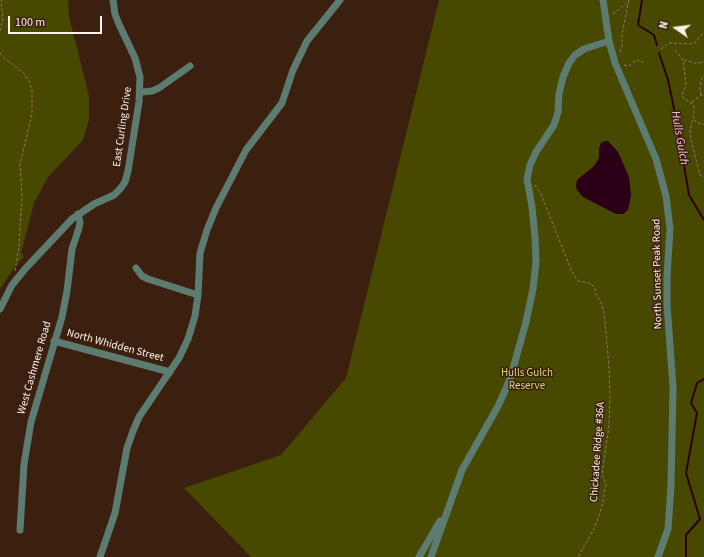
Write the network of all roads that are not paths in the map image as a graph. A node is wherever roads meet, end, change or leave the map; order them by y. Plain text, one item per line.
1 (113, 0) edge
2 (340, 0) edge
3 (603, 0) edge
4 (609, 40) junction
5 (190, 66) dead end
6 (141, 92) junction
7 (78, 214) junction
8 (136, 268) dead end
9 (198, 295) junction
10 (0, 309) edge
11 (54, 341) junction
12 (170, 372) junction
13 (447, 511) junction
14 (20, 530) dead end
15 (100, 557) edge
16 (419, 557) edge
17 (431, 557) edge
18 (658, 557) edge

1 - 6 street, East Curling Drive
2 - 9 street
3 - 4 street, North Sunset Peak Road
4 - 13 street
4 - 18 street, North Sunset Peak Road
5 - 6 street
6 - 7 street, East Curling Drive
7 - 10 street
7 - 11 street, West Cashmere Road
8 - 9 street
9 - 12 street
11 - 12 street, North Whidden Street
11 - 14 street, West Cashmere Road
12 - 15 street
13 - 16 street
13 - 17 street

